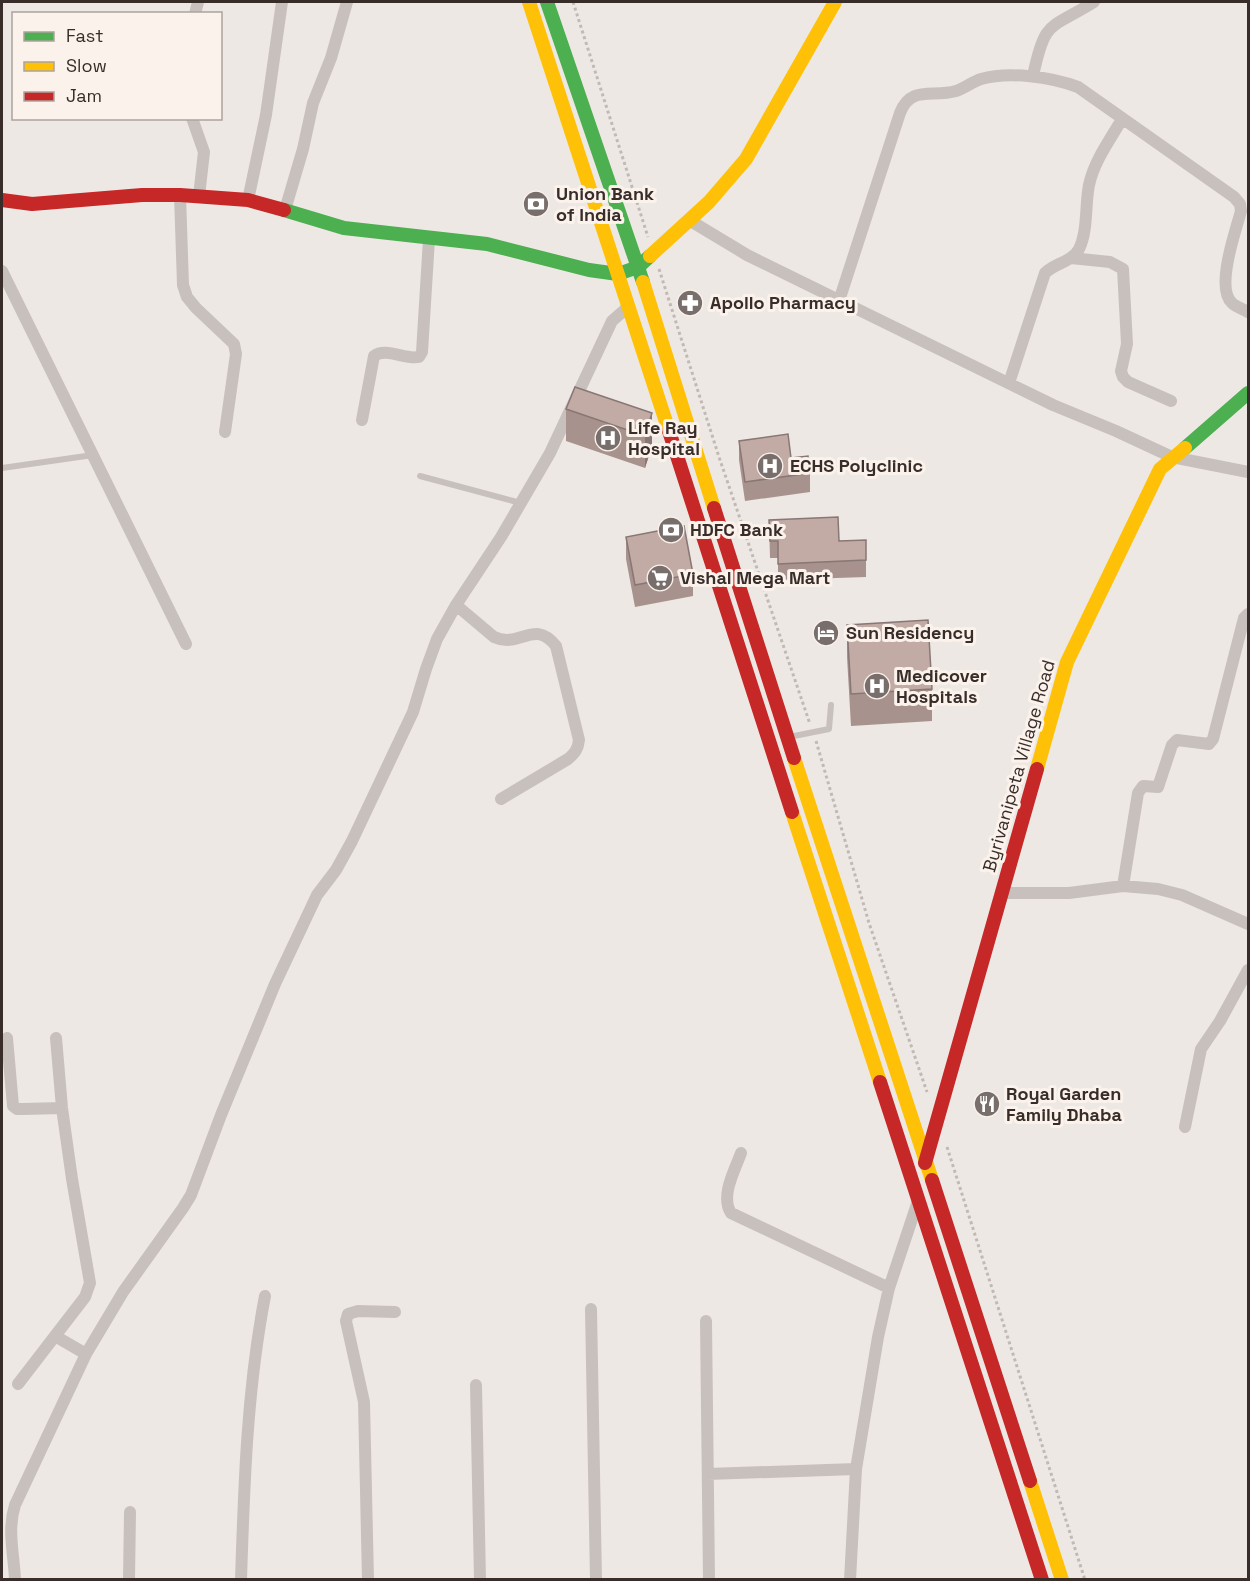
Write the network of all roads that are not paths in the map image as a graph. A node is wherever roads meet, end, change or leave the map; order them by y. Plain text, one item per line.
1 (282, 2) edge
2 (347, 2) edge
3 (529, 2) edge
4 (547, 2) edge
5 (835, 2) edge
6 (1094, 2) edge
7 (1033, 76) junction
8 (1122, 119) junction
9 (193, 120) edge
10 (180, 195) junction
11 (199, 196) junction
12 (2, 200) edge
13 (248, 200) junction
14 (285, 210) junction
15 (689, 220) junction
16 (429, 239) junction
17 (1071, 258) junction
18 (638, 267) junction
19 (2, 271) edge
20 (618, 274) junction
21 (839, 301) junction
22 (628, 307) junction
23 (1248, 312) edge
24 (1010, 383) junction
25 (1248, 393) edge
26 (1171, 401) dead end
27 (362, 420) dead end
28 (225, 432) dead end
29 (93, 455) junction
30 (1172, 457) junction
31 (2, 468) edge
32 (1248, 472) edge
33 (420, 476) dead end
34 (520, 503) junction
35 (456, 605) junction
36 (1248, 614) edge
37 (186, 644) dead end
38 (831, 705) dead end
39 (788, 737) junction
40 (501, 799) dead end
41 (1123, 886) junction
42 (1002, 893) junction
43 (1248, 924) edge
44 (1248, 970) edge
45 (8, 1038) dead end
46 (56, 1038) dead end
47 (62, 1108) junction
48 (1185, 1127) dead end
49 (741, 1153) dead end
50 (925, 1163) junction
51 (919, 1200) junction
52 (890, 1288) junction
53 (265, 1296) dead end
54 (591, 1309) dead end
55 (394, 1312) dead end
56 (705, 1320) dead end
57 (55, 1336) junction
58 (86, 1354) junction
59 (18, 1384) dead end
60 (476, 1386) dead end
61 (856, 1469) junction
62 (708, 1474) junction
63 (130, 1512) dead end
64 (15, 1580) edge
65 (129, 1580) edge
66 (241, 1580) edge
67 (368, 1580) edge
68 (480, 1580) edge
69 (596, 1580) edge
70 (709, 1580) edge
71 (850, 1580) edge
72 (1042, 1580) edge
73 (1062, 1580) edge

1 - 13 street
2 - 14 street
3 - 20 main road
4 - 18 main road
5 - 15 main road
6 - 7 street
7 - 8 street
7 - 21 street
8 - 17 street
8 - 23 street
9 - 11 street
10 - 11 main road
10 - 12 main road
10 - 28 street
11 - 13 main road
13 - 14 main road
14 - 16 main road
15 - 18 main road
15 - 21 street
16 - 20 main road
16 - 27 street
17 - 24 street
17 - 26 street
18 - 20 main road
18 - 39 main road
19 - 29 street
20 - 22 main road
21 - 24 street
22 - 34 street
22 - 51 main road
24 - 30 street
25 - 30 main road, Byrivanipeta Village Road
29 - 31 lane
29 - 37 street
30 - 32 street
30 - 42 main road, Byrivanipeta Village Road
33 - 34 lane
34 - 35 street
35 - 40 street
35 - 58 street
36 - 41 street
38 - 39 lane
39 - 50 main road
41 - 42 street
41 - 43 street
42 - 50 main road, Byrivanipeta Village Road
44 - 48 street
45 - 47 street
46 - 47 street
47 - 57 street
49 - 52 street
50 - 51 main road, Byrivanipeta Village Road
50 - 73 main road
51 - 52 street
51 - 72 main road
52 - 61 street
53 - 66 street
54 - 69 street
55 - 67 street
56 - 62 street
57 - 58 street
57 - 59 street
58 - 64 street
60 - 68 street
61 - 62 street
61 - 71 street
62 - 70 street
63 - 65 street

